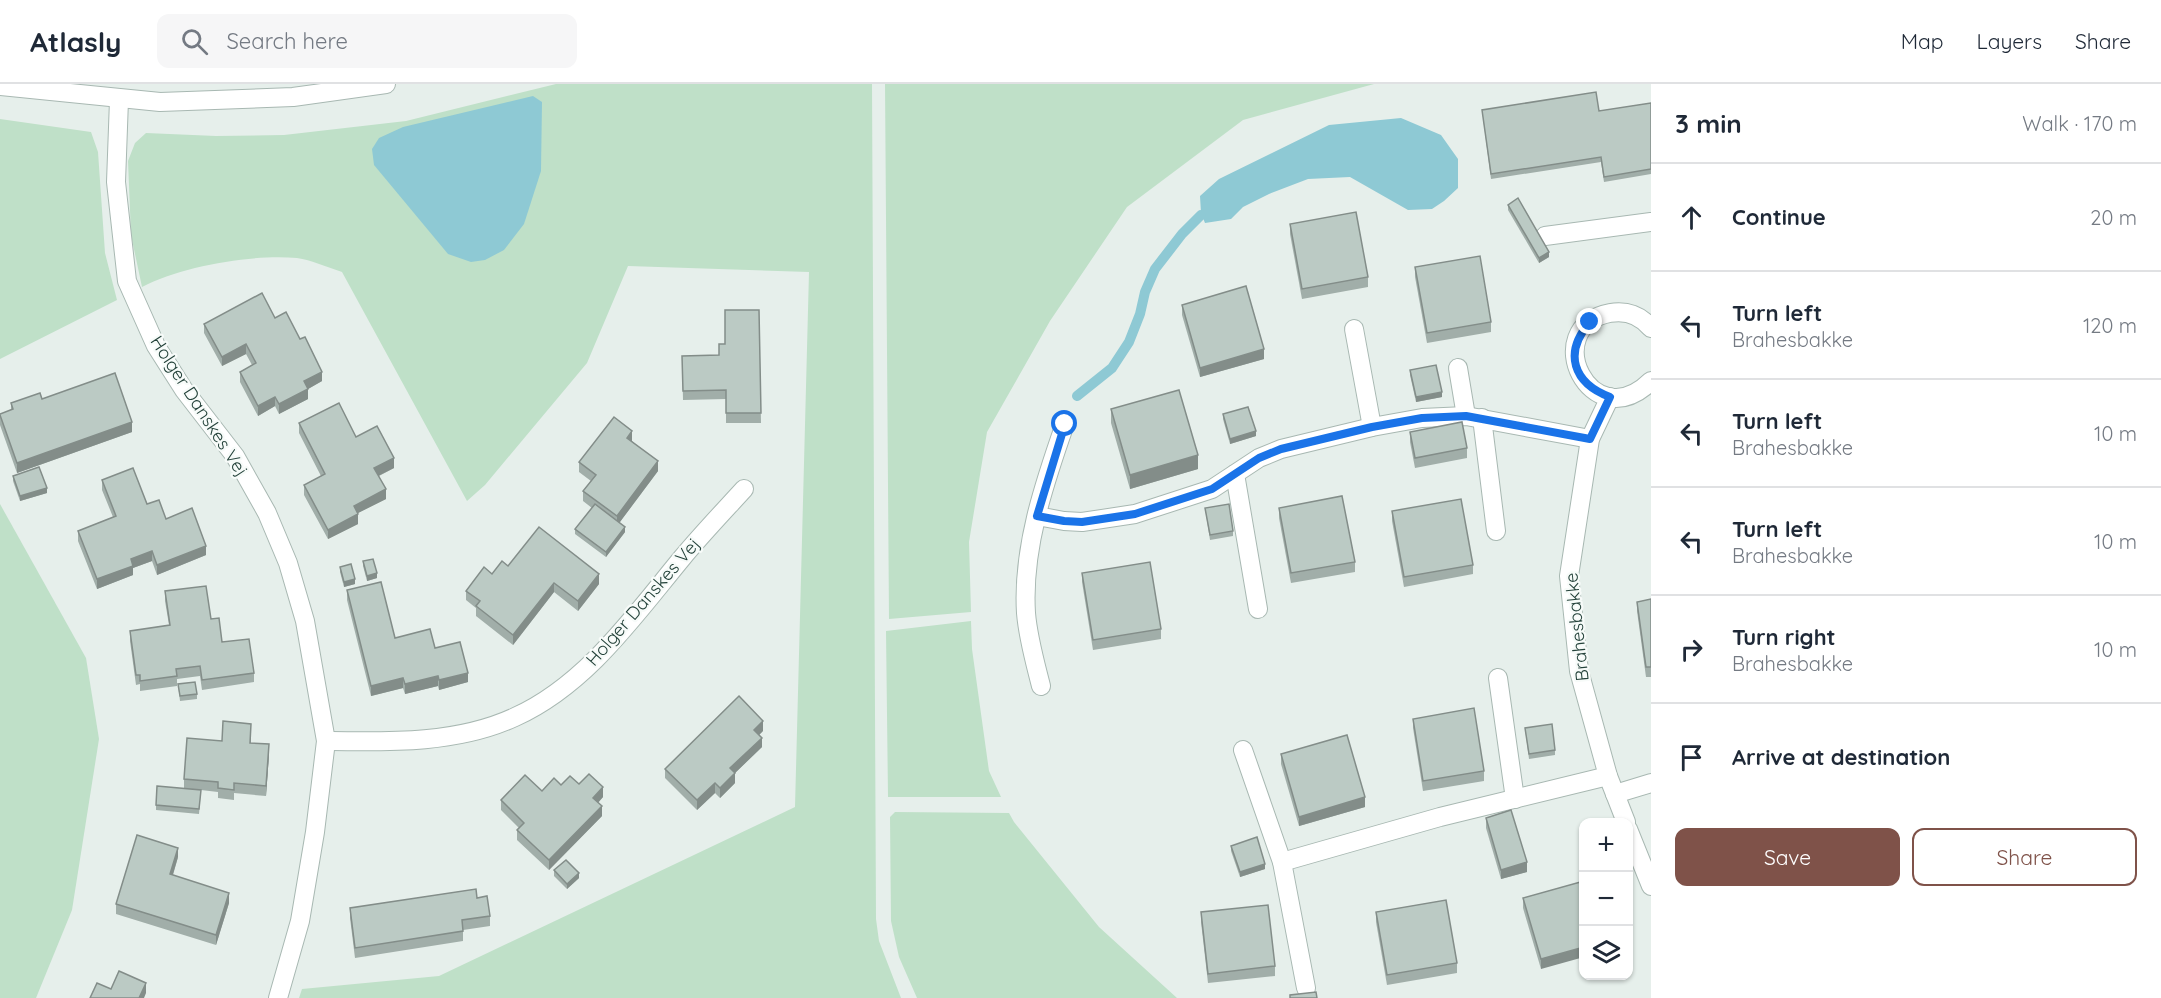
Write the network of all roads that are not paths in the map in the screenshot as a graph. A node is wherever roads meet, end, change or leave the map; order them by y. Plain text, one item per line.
1 (386, 84) edge
2 (0, 86) edge
3 (119, 100) junction
4 (1651, 222) edge
5 (1545, 236) dead end
6 (1649, 320) edge
7 (1354, 330) dead end
8 (1458, 368) dead end
9 (1651, 381) edge
10 (1610, 397) junction
11 (1474, 417) junction
12 (1065, 424) dead end
13 (1372, 427) junction
14 (1590, 439) junction
15 (1235, 474) junction
16 (744, 489) dead end
17 (1037, 516) junction
18 (1496, 531) dead end
19 (1258, 609) dead end
20 (1498, 678) dead end
21 (1041, 686) dead end
22 (326, 741) junction
23 (1243, 750) dead end
24 (1608, 776) junction
25 (1651, 783) edge
26 (1615, 794) junction
27 (1515, 799) junction
28 (1624, 818) edge
29 (1633, 839) edge
30 (1282, 862) junction
31 (1651, 886) edge
32 (1306, 988) dead end
33 (278, 998) edge

1 - 3 street
2 - 3 street
3 - 22 street, Holger Danskes Vej
4 - 5 street
6 - 10 street
7 - 13 street
8 - 11 street
9 - 10 street
10 - 14 street, Brahesbakke
11 - 13 street
11 - 14 street
11 - 18 street
12 - 17 street
13 - 15 street
14 - 24 street, Brahesbakke
15 - 17 street
15 - 19 street
16 - 22 street, Holger Danskes Vej
17 - 21 street
20 - 27 street
22 - 33 street, Holger Danskes Vej
23 - 30 street
24 - 26 street, Brahesbakke
24 - 27 street
25 - 26 street
26 - 28 street, Brahesbakke
27 - 30 street
29 - 31 street
30 - 32 street

